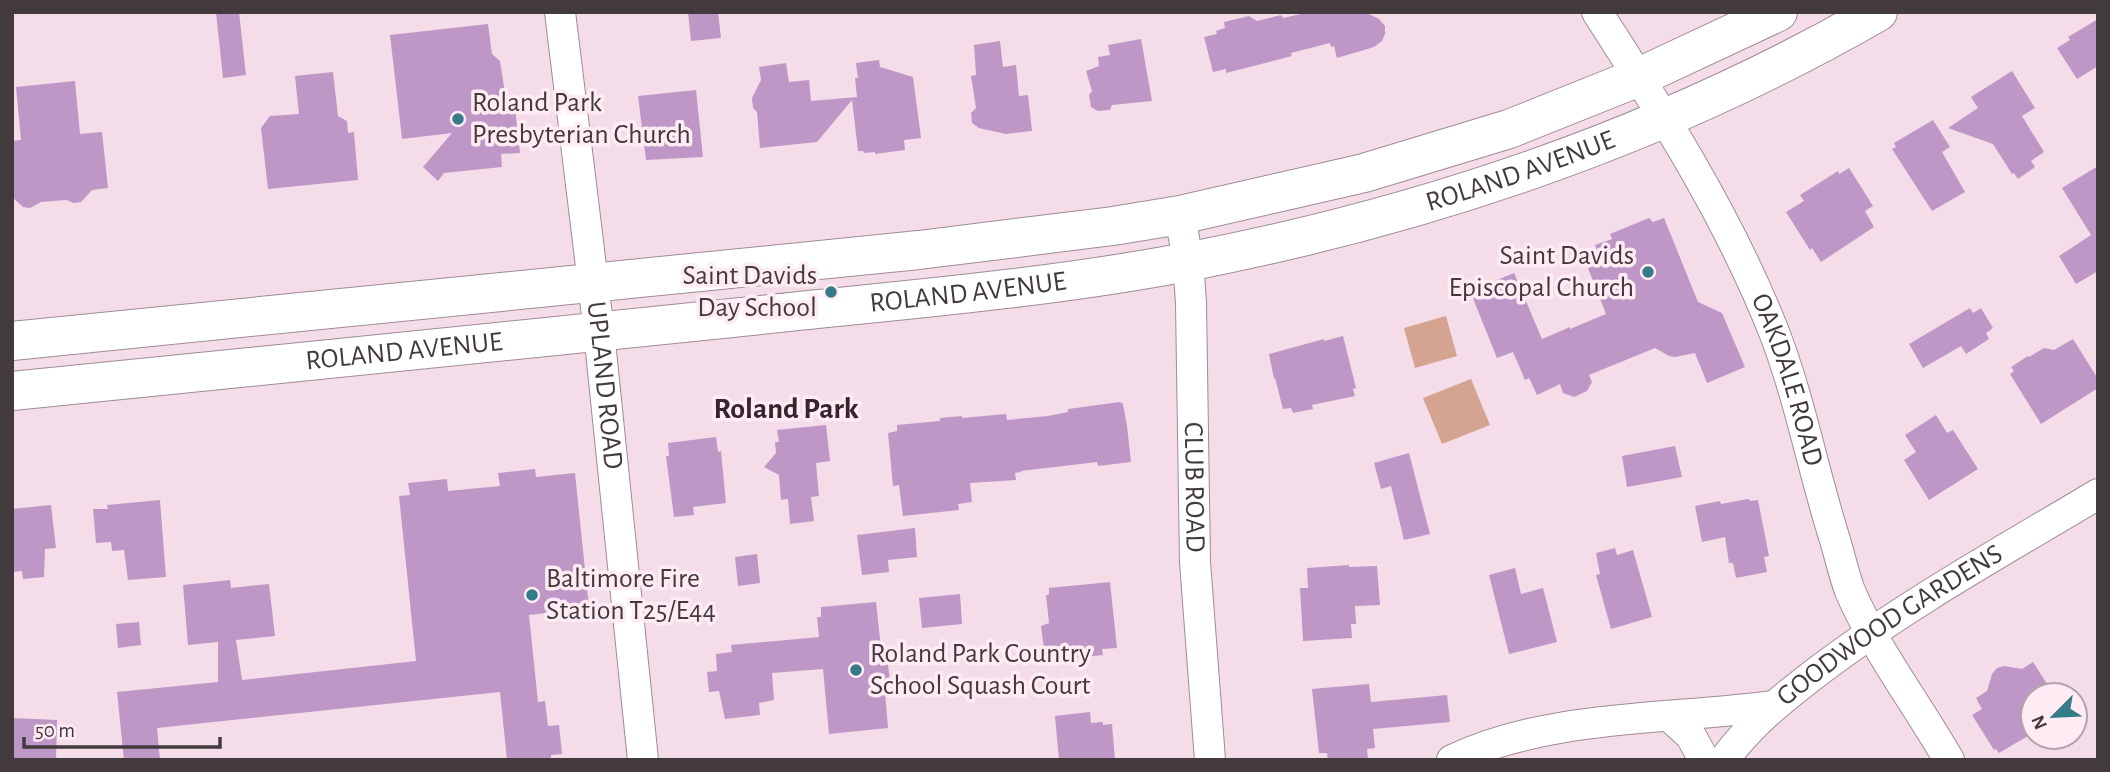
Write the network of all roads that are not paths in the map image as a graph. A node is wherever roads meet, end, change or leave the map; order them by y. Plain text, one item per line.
1 (560, 12) edge
2 (1597, 12) edge
3 (1778, 12) edge
4 (1878, 12) edge
5 (1639, 78) junction
6 (1665, 120) junction
7 (1180, 215) junction
8 (1188, 261) junction
9 (593, 283) junction
10 (599, 332) junction
11 (12, 341) edge
12 (12, 391) edge
13 (2098, 494) edge
14 (1872, 632) junction
15 (1772, 706) junction
16 (1669, 716) junction
17 (642, 760) edge
18 (1210, 760) edge
19 (1452, 760) edge
20 (1704, 760) edge
21 (1724, 760) edge
22 (1949, 760) edge

1 - 9 street, UPLAND ROAD
2 - 5 street, OAKDALE ROAD
3 - 5 main road, ROLAND AVENUE
4 - 6 main road, ROLAND AVENUE
5 - 6 street, OAKDALE ROAD
5 - 7 main road, ROLAND AVENUE
6 - 8 main road, ROLAND AVENUE
6 - 14 street, OAKDALE ROAD
7 - 8 street, CLUB ROAD
7 - 9 main road, ROLAND AVENUE
8 - 10 main road, ROLAND AVENUE
8 - 18 street, CLUB ROAD
9 - 10 street, UPLAND ROAD
9 - 11 main road, ROLAND AVENUE
10 - 12 main road, ROLAND AVENUE
10 - 17 street, UPLAND ROAD
13 - 14 street, GOODWOOD GARDENS
14 - 15 street, GOODWOOD GARDENS
14 - 22 street, OAKDALE ROAD
15 - 16 street, GOODWOOD GARDENS
15 - 21 street
16 - 19 street, GOODWOOD GARDENS
16 - 20 street

